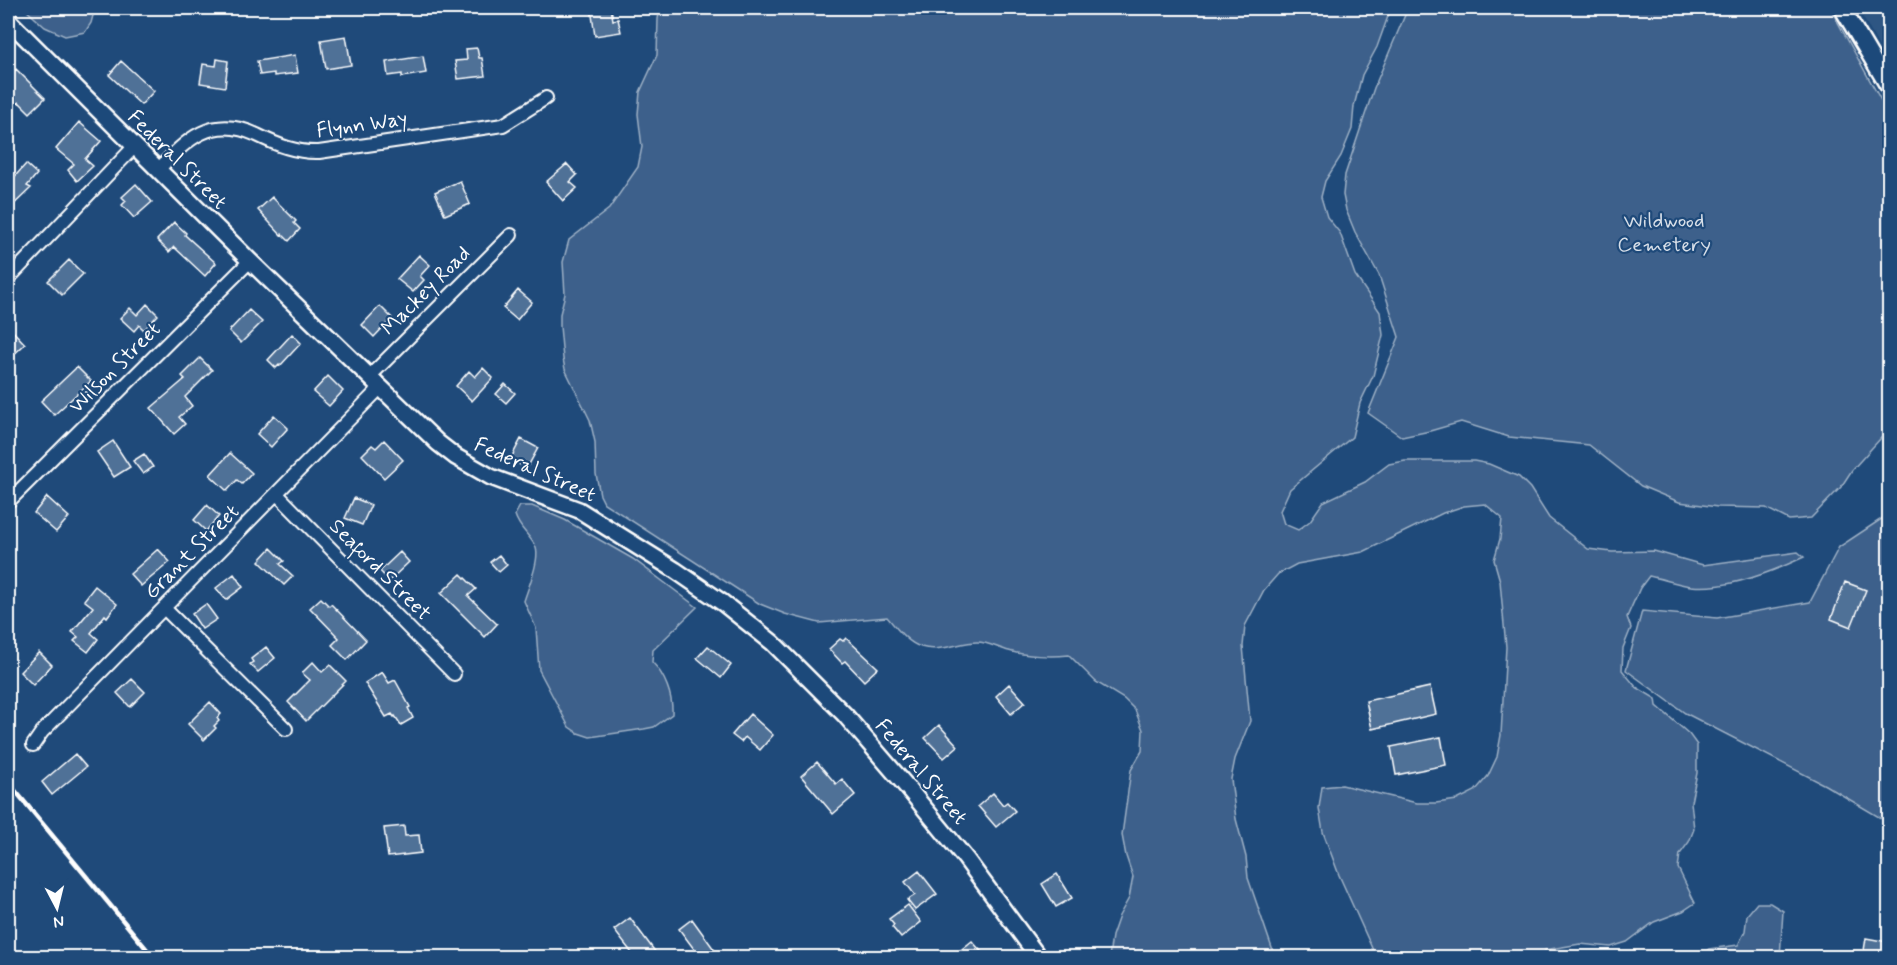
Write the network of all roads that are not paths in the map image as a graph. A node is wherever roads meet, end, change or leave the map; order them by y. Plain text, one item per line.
1 (1842, 8) edge
2 (9, 25) edge
3 (1890, 89) edge
4 (546, 98) dead end
5 (134, 147) junction
6 (158, 170) junction
7 (511, 234) dead end
8 (250, 261) junction
9 (8, 279) edge
10 (370, 376) junction
11 (381, 387) junction
12 (277, 494) junction
13 (8, 502) edge
14 (164, 608) junction
15 (454, 674) dead end
16 (286, 729) dead end
17 (33, 745) dead end
18 (1039, 957) edge

1 - 3 street
2 - 5 street, Federal Street
4 - 6 street, Flynn Way
5 - 6 street, Federal Street
5 - 9 street
6 - 8 street, Federal Street
7 - 10 street, Mackey Road
8 - 10 street, Federal Street
8 - 13 street, Wilson Street
10 - 11 street, Federal Street
11 - 12 street, Grant Street
11 - 18 street, Federal Street
12 - 14 street, Grant Street
12 - 15 street, Seaford Street
14 - 16 street
14 - 17 street, Grant Street

